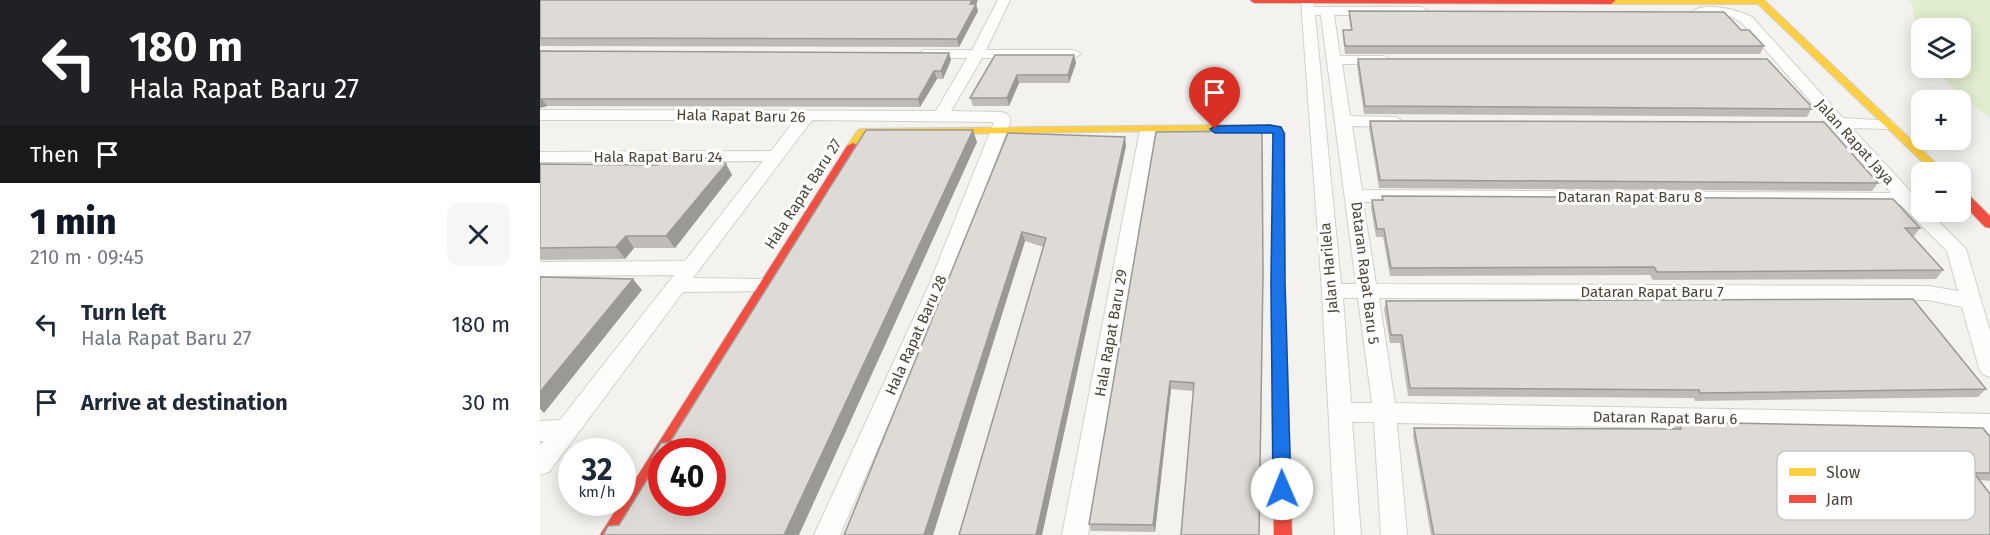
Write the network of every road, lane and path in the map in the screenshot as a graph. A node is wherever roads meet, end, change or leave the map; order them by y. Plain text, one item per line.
1 (1004, 0) edge
2 (1254, 0) edge
3 (1759, 0) edge
4 (1314, 7) edge
5 (907, 54) edge
6 (977, 54) junction
7 (1074, 54) edge
8 (1336, 60) junction
9 (1395, 60) edge
10 (1759, 60) edge
11 (1782, 60) junction
12 (540, 115) edge
13 (941, 116) junction
14 (806, 117) junction
15 (1344, 121) junction
16 (1415, 122) edge
17 (1814, 123) edge
18 (1838, 123) junction
19 (1887, 124) junction
20 (1148, 130) junction
21 (998, 132) junction
22 (775, 156) junction
23 (540, 157) edge
24 (1928, 162) edge
25 (1355, 196) junction
26 (1906, 199) junction
27 (1971, 205) edge
28 (1990, 224) edge
29 (691, 268) junction
30 (540, 269) edge
31 (679, 285) junction
32 (763, 286) junction
33 (1332, 291) junction
34 (1367, 292) junction
35 (1972, 301) junction
36 (1990, 368) edge
37 (1340, 412) junction
38 (1385, 413) junction
39 (1990, 424) edge
40 (566, 430) junction
41 (540, 431) edge
42 (540, 464) edge
43 (609, 535) edge
44 (827, 535) edge
45 (1075, 535) edge
46 (1283, 535) edge
47 (1348, 535) edge
48 (1394, 535) edge

1 - 6 street
2 - 4 street
3 - 4 street
3 - 19 street
4 - 8 street, Dataran Rapat Baru 5
4 - 11 street, Jalan Rapat Jaya
4 - 33 street, Jalan Harilela
5 - 6 street
6 - 7 street
6 - 13 street
8 - 9 street
8 - 15 street, Dataran Rapat Baru 5
10 - 11 street
11 - 18 street, Jalan Rapat Jaya
12 - 14 street, Hala Rapat Baru 26
13 - 14 street, Hala Rapat Baru 26
13 - 21 street, Hala Rapat Baru 26
14 - 22 street
15 - 16 street
15 - 25 street, Dataran Rapat Baru 5
17 - 18 street
18 - 19 street
18 - 26 street, Jalan Rapat Jaya
19 - 24 street
20 - 21 street, Hala Rapat Baru 27
20 - 45 street, Hala Rapat Baru 29
20 - 46 street, Hala Rapat Baru 27
21 - 32 street, Hala Rapat Baru 27
21 - 44 street, Hala Rapat Baru 28
22 - 23 street, Hala Rapat Baru 24
22 - 29 street
25 - 26 street, Dataran Rapat Baru 8
25 - 34 street, Dataran Rapat Baru 5
26 - 35 street, Jalan Rapat Jaya
27 - 28 street
29 - 30 street
29 - 31 street
31 - 32 street
31 - 40 street
32 - 43 street, Hala Rapat Baru 27
33 - 34 street, Dataran Rapat Baru 7
33 - 37 street, Jalan Harilela
34 - 35 street, Dataran Rapat Baru 7
34 - 38 street, Dataran Rapat Baru 5
35 - 36 street, Jalan Rapat Jaya
37 - 38 street, Dataran Rapat Baru 6
37 - 47 street, Jalan Harilela
38 - 39 street, Dataran Rapat Baru 6
38 - 48 street, Dataran Rapat Baru 5
40 - 41 street
40 - 42 street

